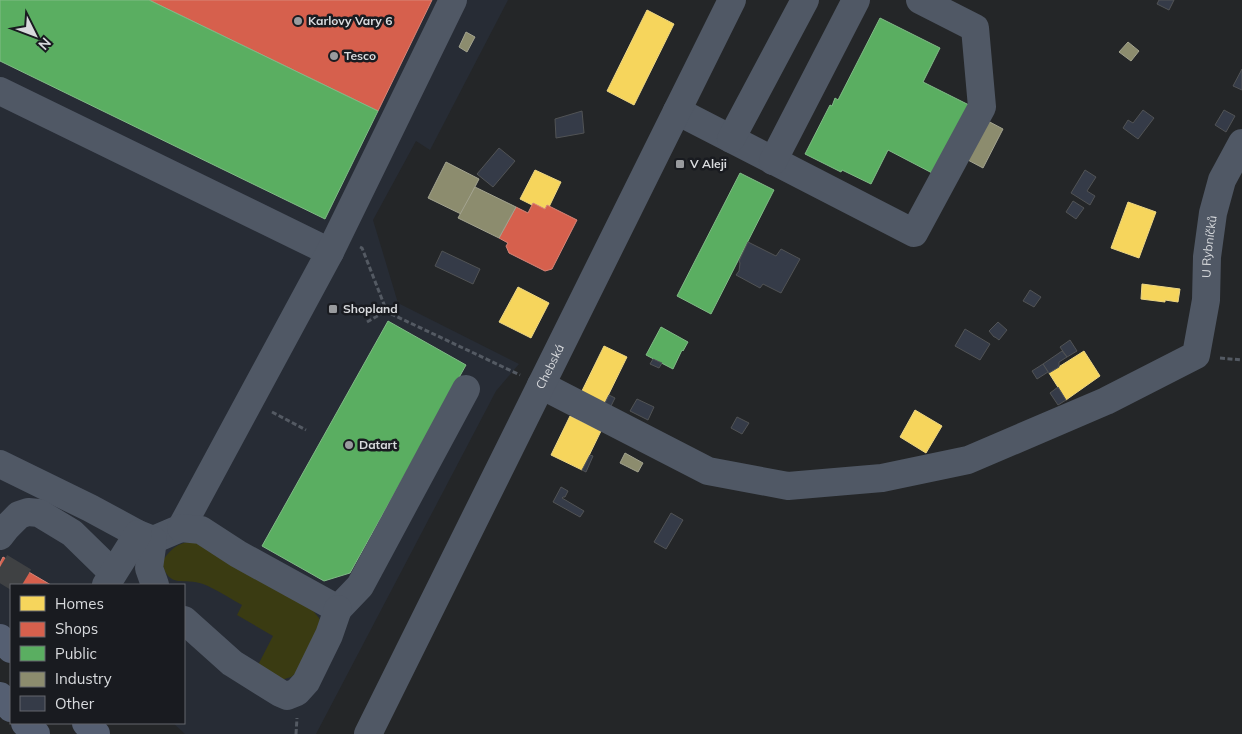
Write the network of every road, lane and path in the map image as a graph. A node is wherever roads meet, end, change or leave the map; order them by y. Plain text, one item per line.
1 (453, 0) edge
2 (732, 0) edge
3 (805, 0) edge
4 (856, 0) edge
5 (920, 0) edge
6 (0, 91) edge
7 (677, 111) junction
8 (731, 139) junction
9 (1242, 143) edge
10 (773, 160) junction
11 (333, 244) junction
12 (386, 311) junction
13 (367, 322) dead end
14 (541, 385) junction
15 (466, 389) dead end
16 (272, 412) dead end
17 (306, 430) dead end
18 (0, 464) edge
19 (180, 528) junction
20 (0, 536) edge
21 (145, 537) junction
22 (109, 579) edge
23 (156, 584) edge
24 (338, 609) junction
25 (185, 621) edge
26 (0, 638) edge
27 (10, 648) edge
28 (0, 696) edge
29 (10, 707) edge
30 (27, 724) edge
31 (87, 724) edge
32 (36, 734) edge
33 (96, 734) edge
34 (368, 734) edge

1 - 11 street
2 - 7 street, Chebská
3 - 8 street
4 - 10 street
5 - 10 street
6 - 11 street
7 - 8 street
7 - 14 street, Chebská
8 - 10 street
9 - 14 street, U Rybníčků
11 - 12 path
11 - 19 street
12 - 13 path
12 - 14 path
14 - 34 street, Chebská
15 - 24 street
16 - 17 path
18 - 21 street
19 - 21 street
19 - 24 street
20 - 22 street
21 - 22 street
21 - 23 street
24 - 25 street
26 - 27 highway
28 - 29 highway
30 - 32 highway
31 - 33 highway

